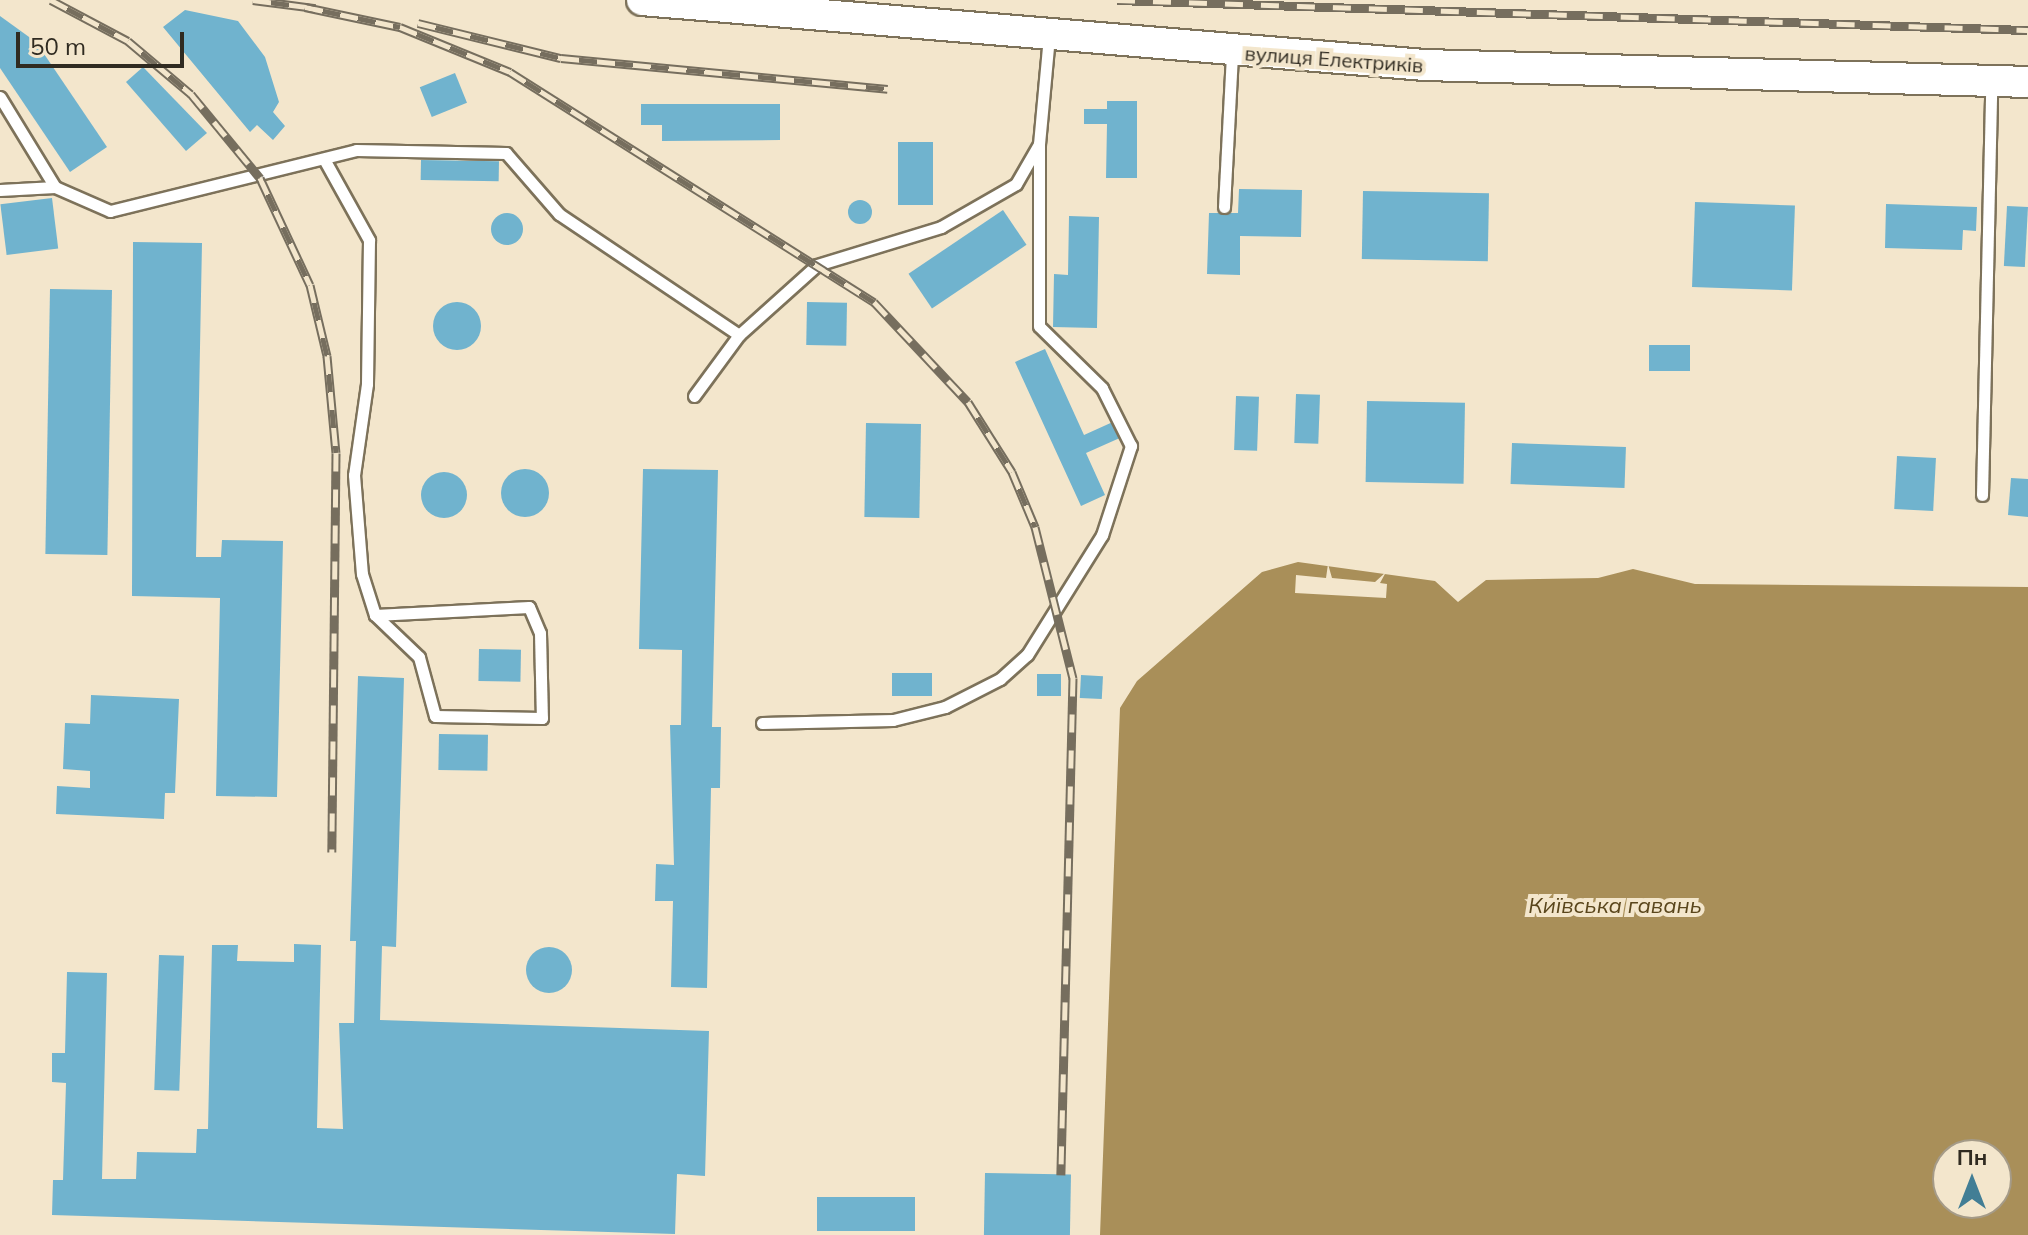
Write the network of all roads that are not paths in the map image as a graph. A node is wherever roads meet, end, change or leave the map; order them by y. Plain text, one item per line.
1 (642, 0) edge
2 (1049, 37) junction
3 (1232, 52) junction
4 (1991, 82) junction
5 (2028, 82) edge
6 (0, 97) edge
7 (1039, 144) junction
8 (324, 159) junction
9 (55, 187) junction
10 (0, 190) edge
11 (1224, 207) dead end
12 (739, 335) junction
13 (694, 396) dead end
14 (1982, 495) dead end
15 (375, 615) junction
16 (762, 723) dead end

1 - 2 street, вулиця Електриків
2 - 3 street, вулиця Електриків
2 - 7 lane
3 - 4 street, вулиця Електриків
3 - 11 lane
4 - 5 street, вулиця Електриків
4 - 14 lane
6 - 9 lane
7 - 12 lane
7 - 16 lane
8 - 9 lane
8 - 12 lane
8 - 15 lane
9 - 10 lane
12 - 13 lane
15 - 15 lane

